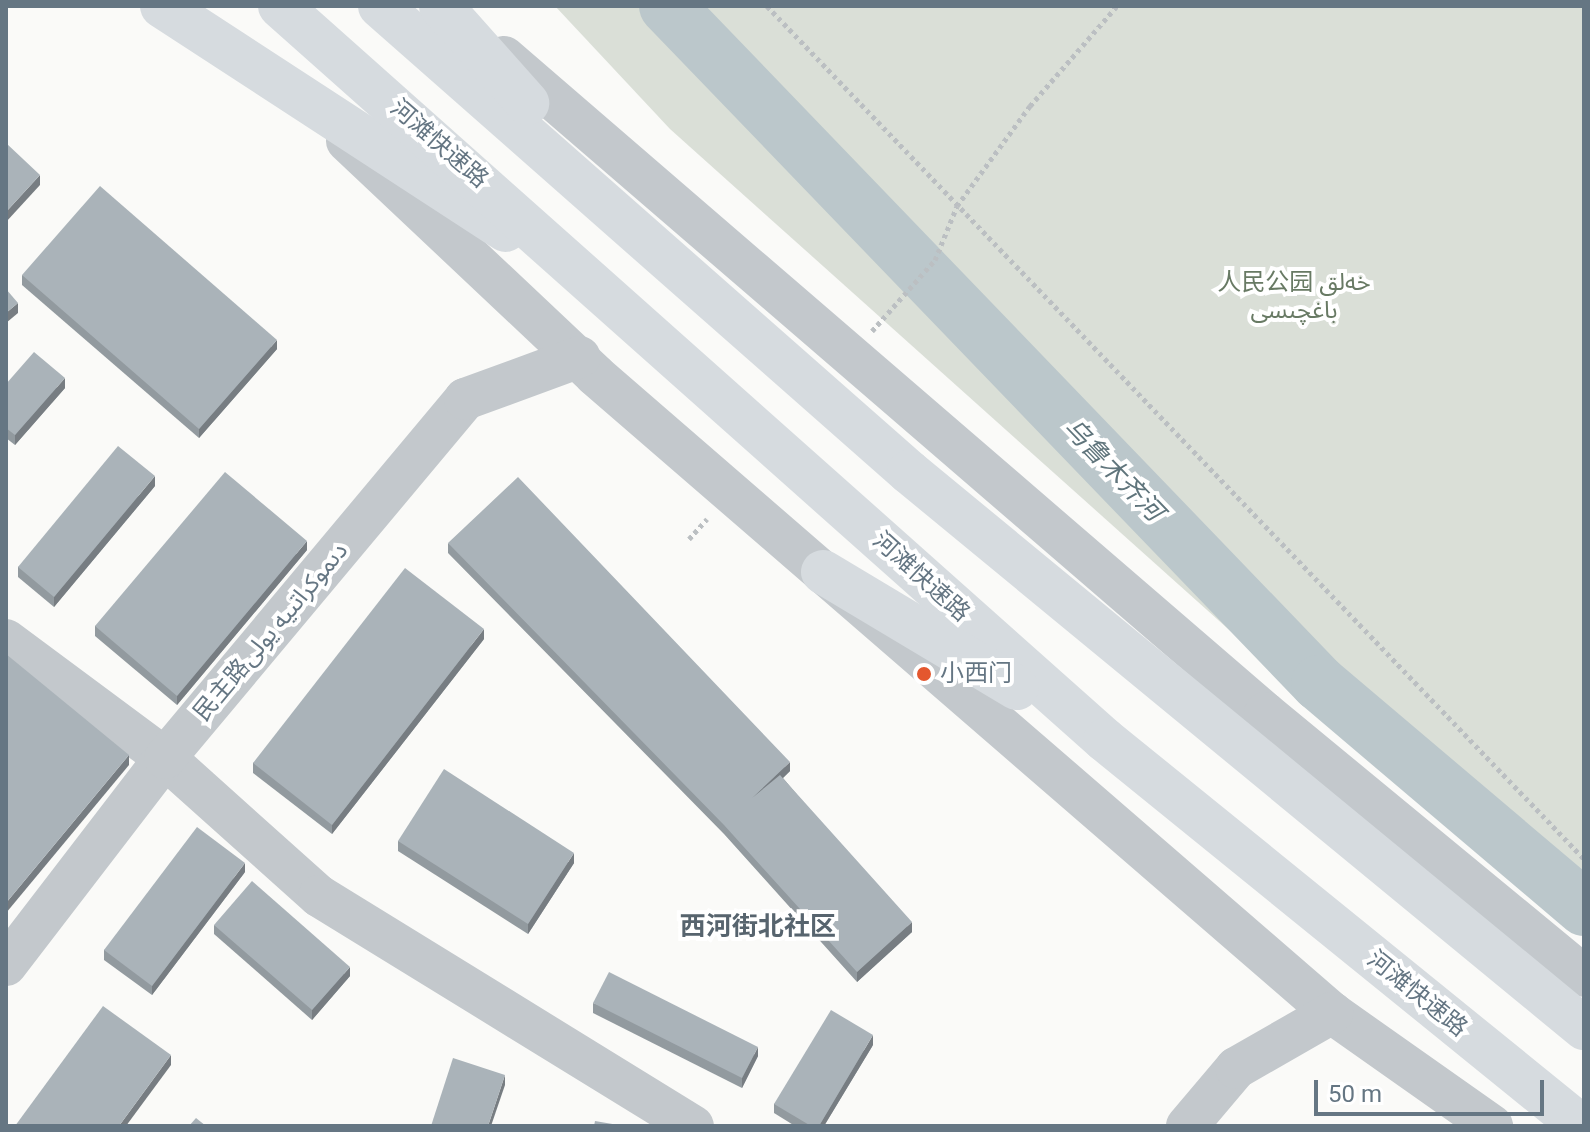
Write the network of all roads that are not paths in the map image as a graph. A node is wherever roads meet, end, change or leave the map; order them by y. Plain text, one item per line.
1 (162, 6) edge
2 (198, 6) edge
3 (280, 6) edge
4 (380, 6) edge
5 (443, 6) edge
6 (307, 105) junction
7 (637, 228) junction
8 (628, 309) junction
9 (580, 357) junction
10 (823, 572) junction
11 (6, 640) edge
12 (1105, 740) junction
13 (165, 758) junction
14 (6, 965) edge
15 (1584, 976) edge
16 (1332, 1013) junction
17 (1584, 1028) edge
18 (693, 1126) edge
19 (1187, 1126) edge
20 (1492, 1126) edge
21 (1581, 1126) edge

1 - 6 highway
2 - 6 street
3 - 8 highway, 河滩快速路
4 - 7 highway
5 - 7 highway
5 - 15 street
6 - 8 highway
6 - 9 street
7 - 17 highway
8 - 12 highway, 河滩快速路
9 - 10 street
9 - 13 street, 民主路دىموكراتىيە يولى
10 - 12 highway
10 - 16 street
11 - 13 street
12 - 21 highway, 河滩快速路
13 - 14 street, 民主路دىموكراتىيە يولى
13 - 18 street
16 - 19 street
16 - 20 street

